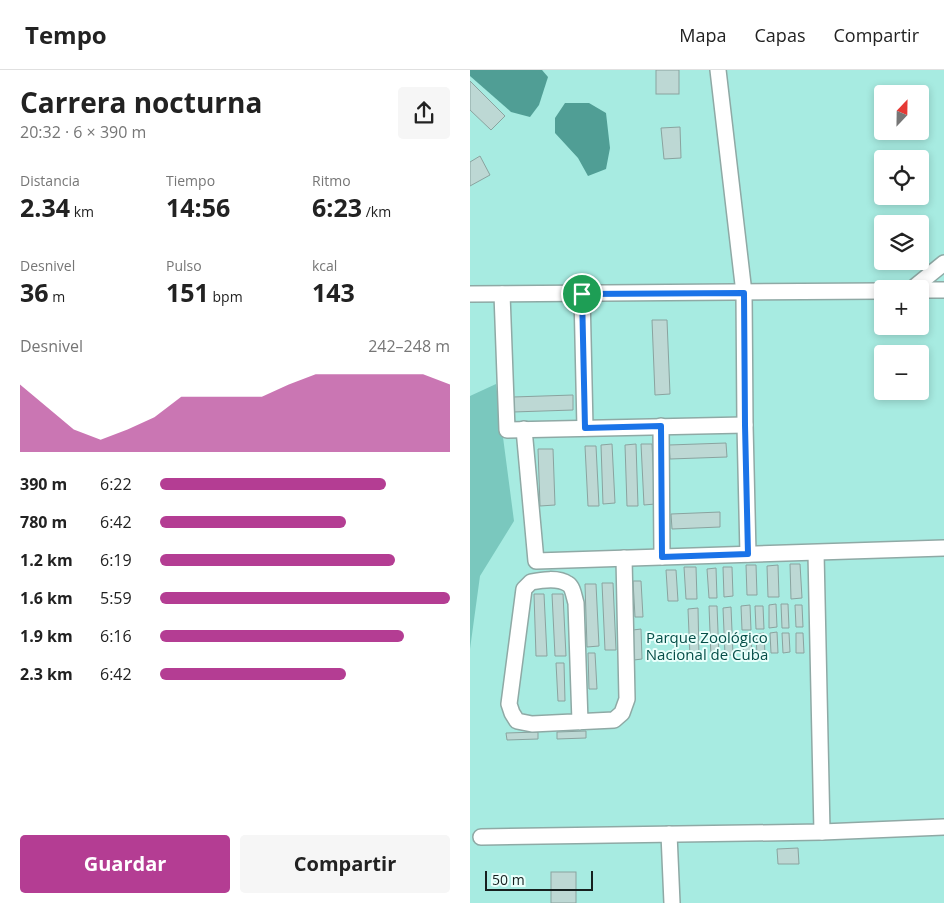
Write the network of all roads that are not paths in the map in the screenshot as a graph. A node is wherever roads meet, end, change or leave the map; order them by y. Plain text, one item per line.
1 (718, 70) edge
2 (944, 262) edge
3 (923, 280) edge
4 (929, 290) edge
5 (944, 290) edge
6 (874, 291) edge
7 (744, 293) junction
8 (470, 294) edge
9 (502, 294) junction
10 (582, 294) junction
11 (745, 425) junction
12 (661, 426) junction
13 (585, 428) junction
14 (524, 429) junction
15 (944, 548) edge
16 (816, 553) junction
17 (748, 554) junction
18 (662, 557) junction
19 (624, 558) junction
20 (580, 722) junction
21 (944, 827) edge
22 (822, 832) junction
23 (669, 834) junction
24 (481, 837) dead end
25 (672, 903) edge

1 - 7 street
2 - 3 street
4 - 5 street
6 - 7 street
7 - 10 street
7 - 11 street
8 - 9 street
9 - 10 street
9 - 14 street
10 - 13 street
11 - 12 street
11 - 17 street
12 - 13 street
12 - 18 street
13 - 14 street
14 - 19 street
15 - 16 street
16 - 17 street
16 - 22 street
17 - 18 street
18 - 19 street
19 - 20 street
20 - 20 street
21 - 22 street
22 - 23 street
23 - 24 street
23 - 25 street

